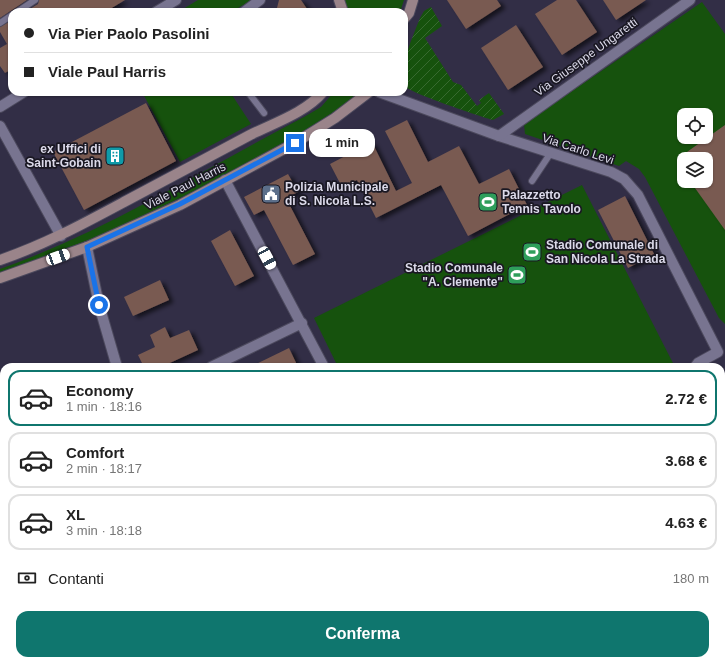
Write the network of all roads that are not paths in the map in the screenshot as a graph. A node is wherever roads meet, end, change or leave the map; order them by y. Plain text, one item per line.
1 (35, 0) edge
2 (176, 0) edge
3 (260, 0) edge
4 (413, 0) edge
5 (686, 1) edge
6 (23, 8) edge
7 (163, 8) edge
8 (249, 8) edge
9 (408, 14) edge
10 (18, 96) edge
11 (251, 96) edge
12 (319, 96) edge
13 (364, 96) edge
14 (390, 96) edge
15 (0, 107) edge
16 (264, 113) dead end
17 (0, 126) edge
18 (499, 136) junction
19 (550, 154) junction
20 (225, 180) junction
21 (532, 181) dead end
22 (61, 236) junction
23 (87, 247) junction
24 (0, 260) edge
25 (0, 278) edge
26 (302, 323) junction
27 (722, 350) edge
28 (115, 363) edge
29 (219, 363) edge
30 (322, 363) edge
31 (698, 363) edge

1 - 6 lane
2 - 7 street
3 - 8 street
4 - 9 street
5 - 18 street, Via Giuseppe Ungaretti
10 - 15 street
11 - 16 lane
12 - 22 street, Viale Paul Harris
13 - 20 street, Viale Paul Harris
14 - 18 street, Via Carlo Levi
17 - 22 street
18 - 19 street, Via Carlo Levi
19 - 21 lane
19 - 27 street, Via Carlo Levi
20 - 23 street, Viale Paul Harris
20 - 26 street
22 - 24 street, Viale Paul Harris
23 - 25 street, Viale Paul Harris
23 - 28 street
26 - 29 street
26 - 30 street
27 - 31 street, Via Carlo Levi

